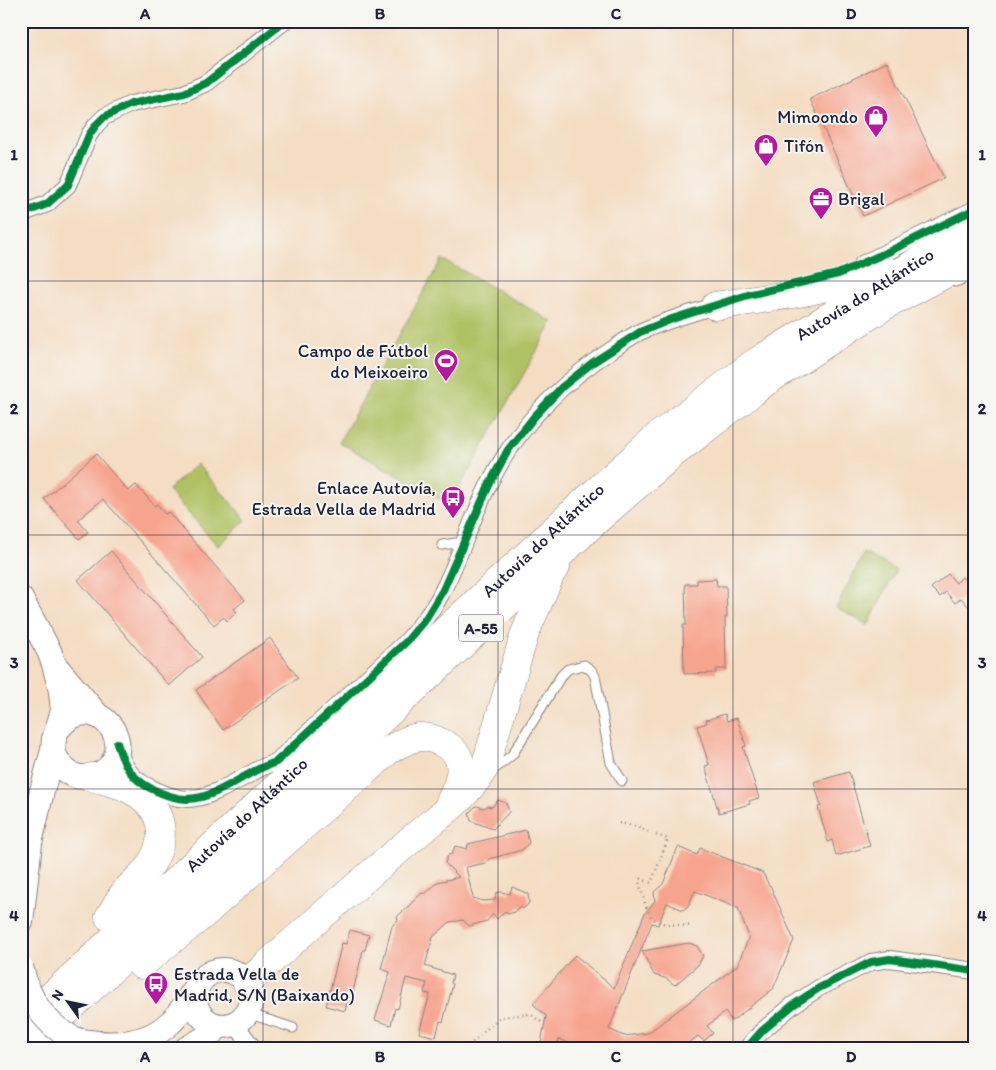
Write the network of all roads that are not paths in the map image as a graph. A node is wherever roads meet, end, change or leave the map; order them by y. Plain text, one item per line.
1 (285, 21) edge
2 (975, 209) edge
3 (21, 214) edge
4 (975, 230) edge
5 (941, 247) junction
6 (975, 258) edge
7 (975, 275) edge
8 (715, 306) junction
9 (883, 306) junction
10 (598, 519) junction
11 (465, 542) junction
12 (442, 545) dead end
13 (21, 599) edge
14 (54, 664) junction
15 (98, 716) junction
16 (56, 739) junction
17 (117, 743) junction
18 (276, 762) junction
19 (485, 767) junction
20 (86, 777) junction
21 (622, 781) dead end
22 (38, 809) junction
23 (447, 809) junction
24 (109, 917) junction
25 (21, 922) edge
26 (21, 967) edge
27 (975, 971) edge
28 (247, 983) junction
29 (196, 988) junction
30 (21, 998) edge
31 (233, 1021) junction
32 (172, 1022) junction
33 (21, 1024) edge
34 (293, 1028) dead end
35 (83, 1045) edge
36 (26, 1049) edge
37 (47, 1049) edge
38 (150, 1049) edge
39 (186, 1049) edge
40 (254, 1049) edge
41 (746, 1049) edge

1 - 3 street
2 - 8 street
4 - 5 highway, Autovía do Atlántico / A-55
5 - 8 highway
5 - 33 highway, Autovía do Atlántico / A-55
6 - 9 highway, Autovía do Atlántico / A-55
7 - 9 lane
8 - 11 street
9 - 10 highway, Autovía do Atlántico / A-55
10 - 19 highway
10 - 36 highway, Autovía do Atlántico / A-55
11 - 12 lane
11 - 18 street
13 - 14 main road
14 - 15 main road
14 - 16 main road
15 - 16 main road
15 - 17 main road
16 - 20 main road
16 - 22 main road
17 - 18 street
17 - 20 main road
18 - 24 highway
19 - 21 lane
19 - 23 highway
20 - 22 main road
20 - 24 highway
22 - 25 main road
23 - 28 highway
23 - 37 highway
24 - 30 highway
26 - 35 main road, bridge
27 - 41 street
28 - 29 main road
28 - 31 main road
29 - 31 main road
29 - 32 main road
31 - 34 lane
31 - 39 main road
31 - 40 street
32 - 35 main road
32 - 38 main road

